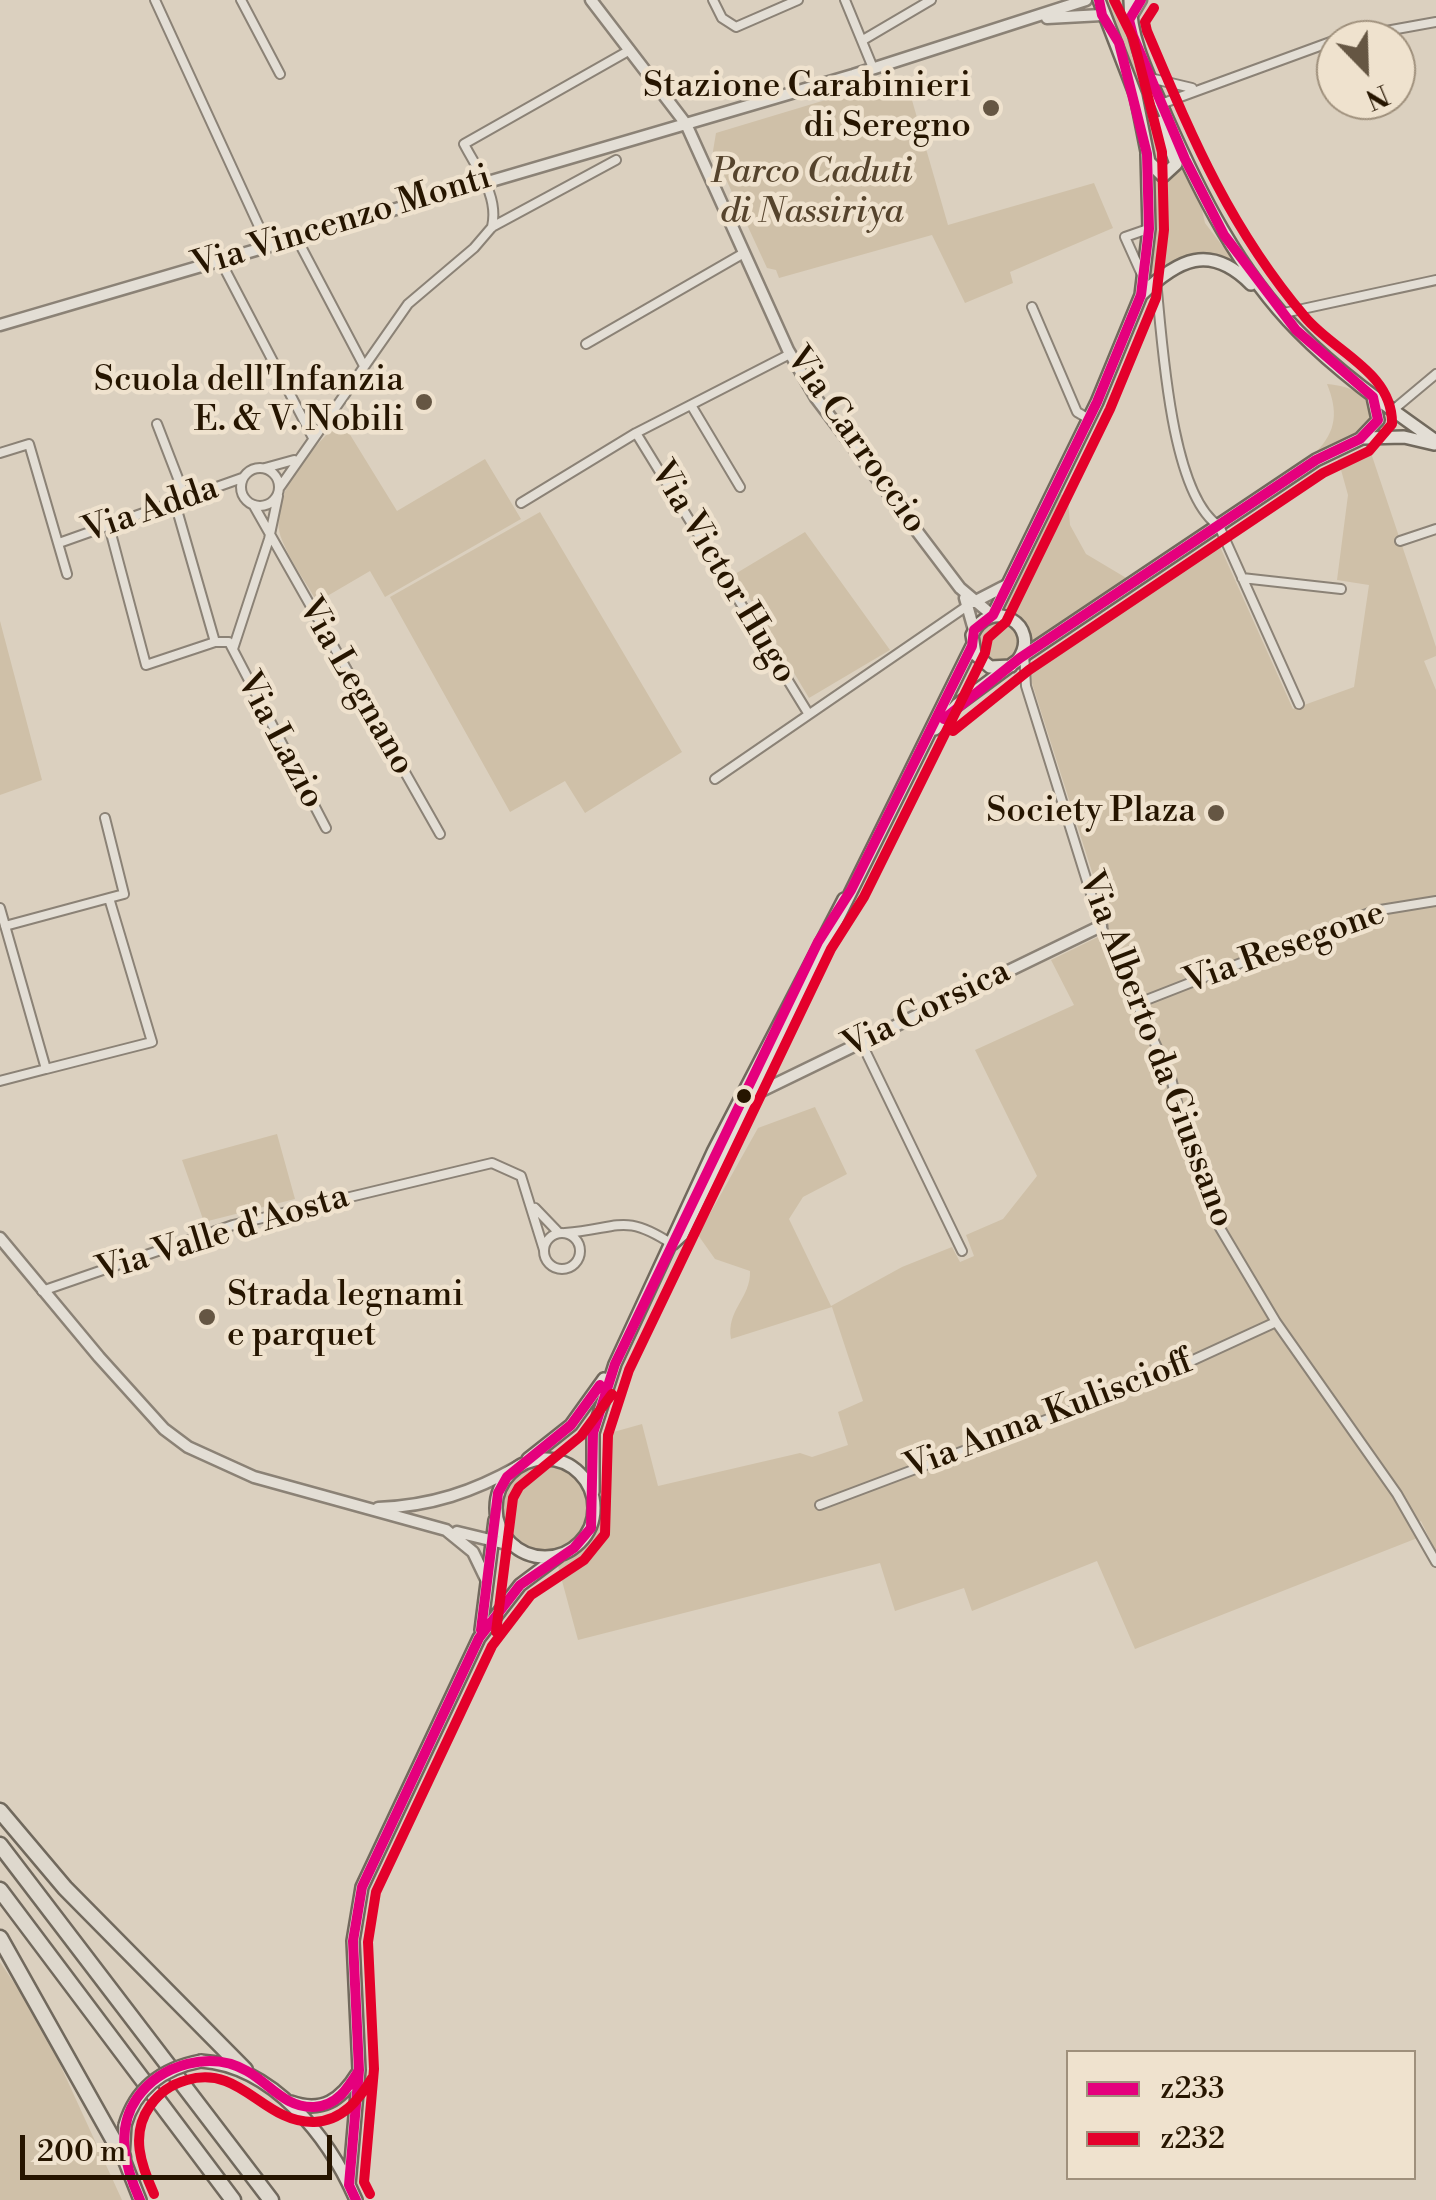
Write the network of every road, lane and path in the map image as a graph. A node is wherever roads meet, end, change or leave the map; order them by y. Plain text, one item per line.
1 (155, 0) edge
2 (241, 0) edge
3 (591, 0) edge
4 (713, 0) edge
5 (798, 0) edge
6 (845, 0) edge
7 (931, 0) edge
8 (1046, 0) edge
9 (1086, 0) edge
10 (1099, 0) edge
11 (1130, 0) edge
12 (1141, 0) edge
13 (1053, 12) junction
14 (1102, 15) junction
15 (1036, 20) junction
16 (1129, 20) junction
17 (863, 40) junction
18 (1316, 47) edge
19 (630, 50) junction
20 (873, 68) junction
21 (280, 74) dead end
22 (1150, 78) junction
23 (1196, 88) junction
24 (1161, 104) junction
25 (686, 124) junction
26 (1146, 154) junction
27 (616, 160) dead end
28 (484, 180) junction
29 (492, 227) junction
30 (1149, 229) junction
31 (296, 237) junction
32 (268, 246) junction
33 (744, 253) junction
34 (220, 260) junction
35 (1149, 279) junction
36 (1436, 280) edge
37 (1032, 306) dead end
38 (1284, 313) junction
39 (0, 325) edge
40 (1296, 330) junction
41 (586, 344) dead end
42 (790, 354) junction
43 (364, 366) junction
44 (1436, 374) edge
45 (1372, 396) junction
46 (691, 405) junction
47 (1393, 410) junction
48 (1083, 416) junction
49 (157, 424) dead end
50 (636, 433) junction
51 (313, 438) junction
52 (1360, 439) junction
53 (1436, 443) edge
54 (0, 453) edge
55 (294, 460) junction
56 (263, 468) junction
57 (242, 478) junction
58 (740, 487) dead end
59 (279, 491) junction
60 (186, 499) junction
61 (175, 502) junction
62 (521, 503) dead end
63 (254, 506) junction
64 (110, 526) junction
65 (1219, 526) junction
66 (1436, 528) edge
67 (269, 539) junction
68 (1400, 541) dead end
69 (58, 543) junction
70 (67, 574) dead end
71 (1242, 578) junction
72 (1004, 586) junction
73 (1341, 589) dead end
74 (971, 604) junction
75 (993, 615) junction
76 (948, 621) junction
77 (973, 624) junction
78 (215, 642) junction
79 (972, 646) junction
80 (231, 653) junction
81 (1020, 657) junction
82 (1299, 704) dead end
83 (808, 713) junction
84 (926, 740) junction
85 (715, 779) dead end
86 (105, 818) dead end
87 (326, 828) dead end
88 (440, 834) dead end
89 (851, 890) junction
90 (110, 898) junction
91 (1436, 901) edge
92 (0, 908) edge
93 (5, 926) junction
94 (1101, 926) junction
95 (1136, 1004) junction
96 (861, 1042) junction
97 (46, 1068) junction
98 (0, 1081) edge
99 (753, 1096) junction
100 (532, 1204) junction
101 (601, 1228) junction
102 (562, 1233) junction
103 (0, 1238) edge
104 (672, 1244) junction
105 (544, 1250) junction
106 (580, 1250) junction
107 (962, 1252) dead end
108 (42, 1291) junction
109 (1276, 1322) junction
110 (615, 1364) junction
111 (520, 1466) junction
112 (592, 1492) junction
113 (820, 1505) dead end
114 (373, 1509) junction
115 (496, 1511) junction
116 (446, 1530) junction
117 (493, 1542) junction
118 (515, 1546) junction
119 (560, 1555) junction
120 (1436, 1562) edge
121 (489, 1587) junction
122 (479, 1638) junction
123 (0, 1810) edge
124 (0, 1845) edge
125 (0, 1890) edge
126 (0, 1938) edge
127 (245, 2070) junction
128 (359, 2070) junction
129 (282, 2099) junction
130 (123, 2158) junction
131 (349, 2185) junction
132 (140, 2200) edge
133 (232, 2200) edge
134 (271, 2200) edge
135 (356, 2200) edge

1 - 32 street
2 - 21 street
3 - 19 street, Via Carroccio
4 - 5 street
6 - 17 street
7 - 17 street
8 - 13 street
9 - 13 street
10 - 14 main road
11 - 16 main road
12 - 16 street
13 - 15 street
14 - 15 street
14 - 26 main road
15 - 20 street, Via Vincenzo Monti
16 - 22 main road
17 - 20 street
18 - 23 street
19 - 25 street, Via Carroccio
19 - 28 street
20 - 25 street, Via Vincenzo Monti
22 - 23 street
22 - 24 main road
23 - 24 street
24 - 26 main road
24 - 38 main road
25 - 28 street, Via Vincenzo Monti
25 - 33 street, Via Carroccio
26 - 30 main road
27 - 29 street
28 - 29 street
28 - 31 street, Via Vincenzo Monti
29 - 43 street
30 - 35 main road
30 - 35 street
31 - 32 street, Via Vincenzo Monti
31 - 43 street
32 - 34 street, Via Vincenzo Monti
33 - 41 street
33 - 42 street, Via Carroccio
34 - 39 street, Via Vincenzo Monti
34 - 51 street
35 - 40 main road
35 - 48 main road
35 - 65 street
36 - 38 street
37 - 48 street
38 - 40 main road
40 - 45 main road
42 - 46 street
42 - 74 street, Via Carroccio
43 - 51 street
44 - 47 street
45 - 47 main road
45 - 52 main road
46 - 50 street
46 - 58 street
47 - 53 main road
48 - 72 main road
49 - 60 street
50 - 62 street
50 - 83 street, Via Victor Hugo
51 - 55 street
52 - 53 main road
52 - 65 main road
54 - 69 street
55 - 56 street
55 - 59 street
56 - 57 street
56 - 59 street
57 - 60 street, Via Adda
57 - 63 street
59 - 63 street
59 - 67 street
60 - 61 street, Via Adda
61 - 64 street, Via Adda
61 - 78 street
63 - 67 street, Via Legnano
64 - 69 street, Via Adda
64 - 78 street
65 - 71 street
65 - 81 main road
66 - 68 street
67 - 80 street
67 - 88 street, Via Legnano
69 - 70 street
71 - 73 street
71 - 82 street
72 - 74 street
72 - 75 main road
74 - 75 street, Via Carroccio
74 - 76 street
74 - 77 street, Via Carroccio
75 - 77 main road
75 - 81 main road
76 - 77 street
76 - 83 street
77 - 79 main road
78 - 80 street
79 - 81 main road
79 - 84 main road
80 - 87 street, Via Lazio
81 - 84 main road
81 - 94 street, Via Alberto da Giussano
83 - 85 street
84 - 89 main road
86 - 90 street
89 - 99 main road
89 - 104 main road
90 - 93 street
90 - 97 street
91 - 95 street, Via Resegone
92 - 93 street
93 - 97 street
94 - 95 street, Via Alberto da Giussano
94 - 96 street, Via Corsica
95 - 109 street, Via Alberto da Giussano
96 - 99 street, Via Corsica
96 - 107 street
97 - 98 street
99 - 104 main road
100 - 102 street, Via Valle d'Aosta
100 - 105 street
100 - 108 street, Via Valle d'Aosta
101 - 102 street
101 - 104 street
101 - 106 street
102 - 105 street
102 - 106 street
103 - 108 street
104 - 110 main road
105 - 106 street
108 - 114 street
109 - 113 street, Via Anna Kuliscioff
109 - 120 street, Via Alberto da Giussano
110 - 111 main road
110 - 112 main road
111 - 112 main road
111 - 114 street
111 - 115 main road
112 - 119 main road
114 - 116 street
115 - 117 main road
115 - 118 main road
116 - 117 street
116 - 121 street
117 - 118 street
117 - 121 main road
118 - 119 main road
119 - 122 main road
121 - 122 main road
122 - 128 main road
123 - 127 highway
124 - 134 highway
125 - 133 highway
126 - 130 highway
127 - 129 main road
127 - 130 main road, bridge
128 - 129 main road
128 - 131 main road
129 - 131 main road
130 - 132 main road
131 - 135 main road

